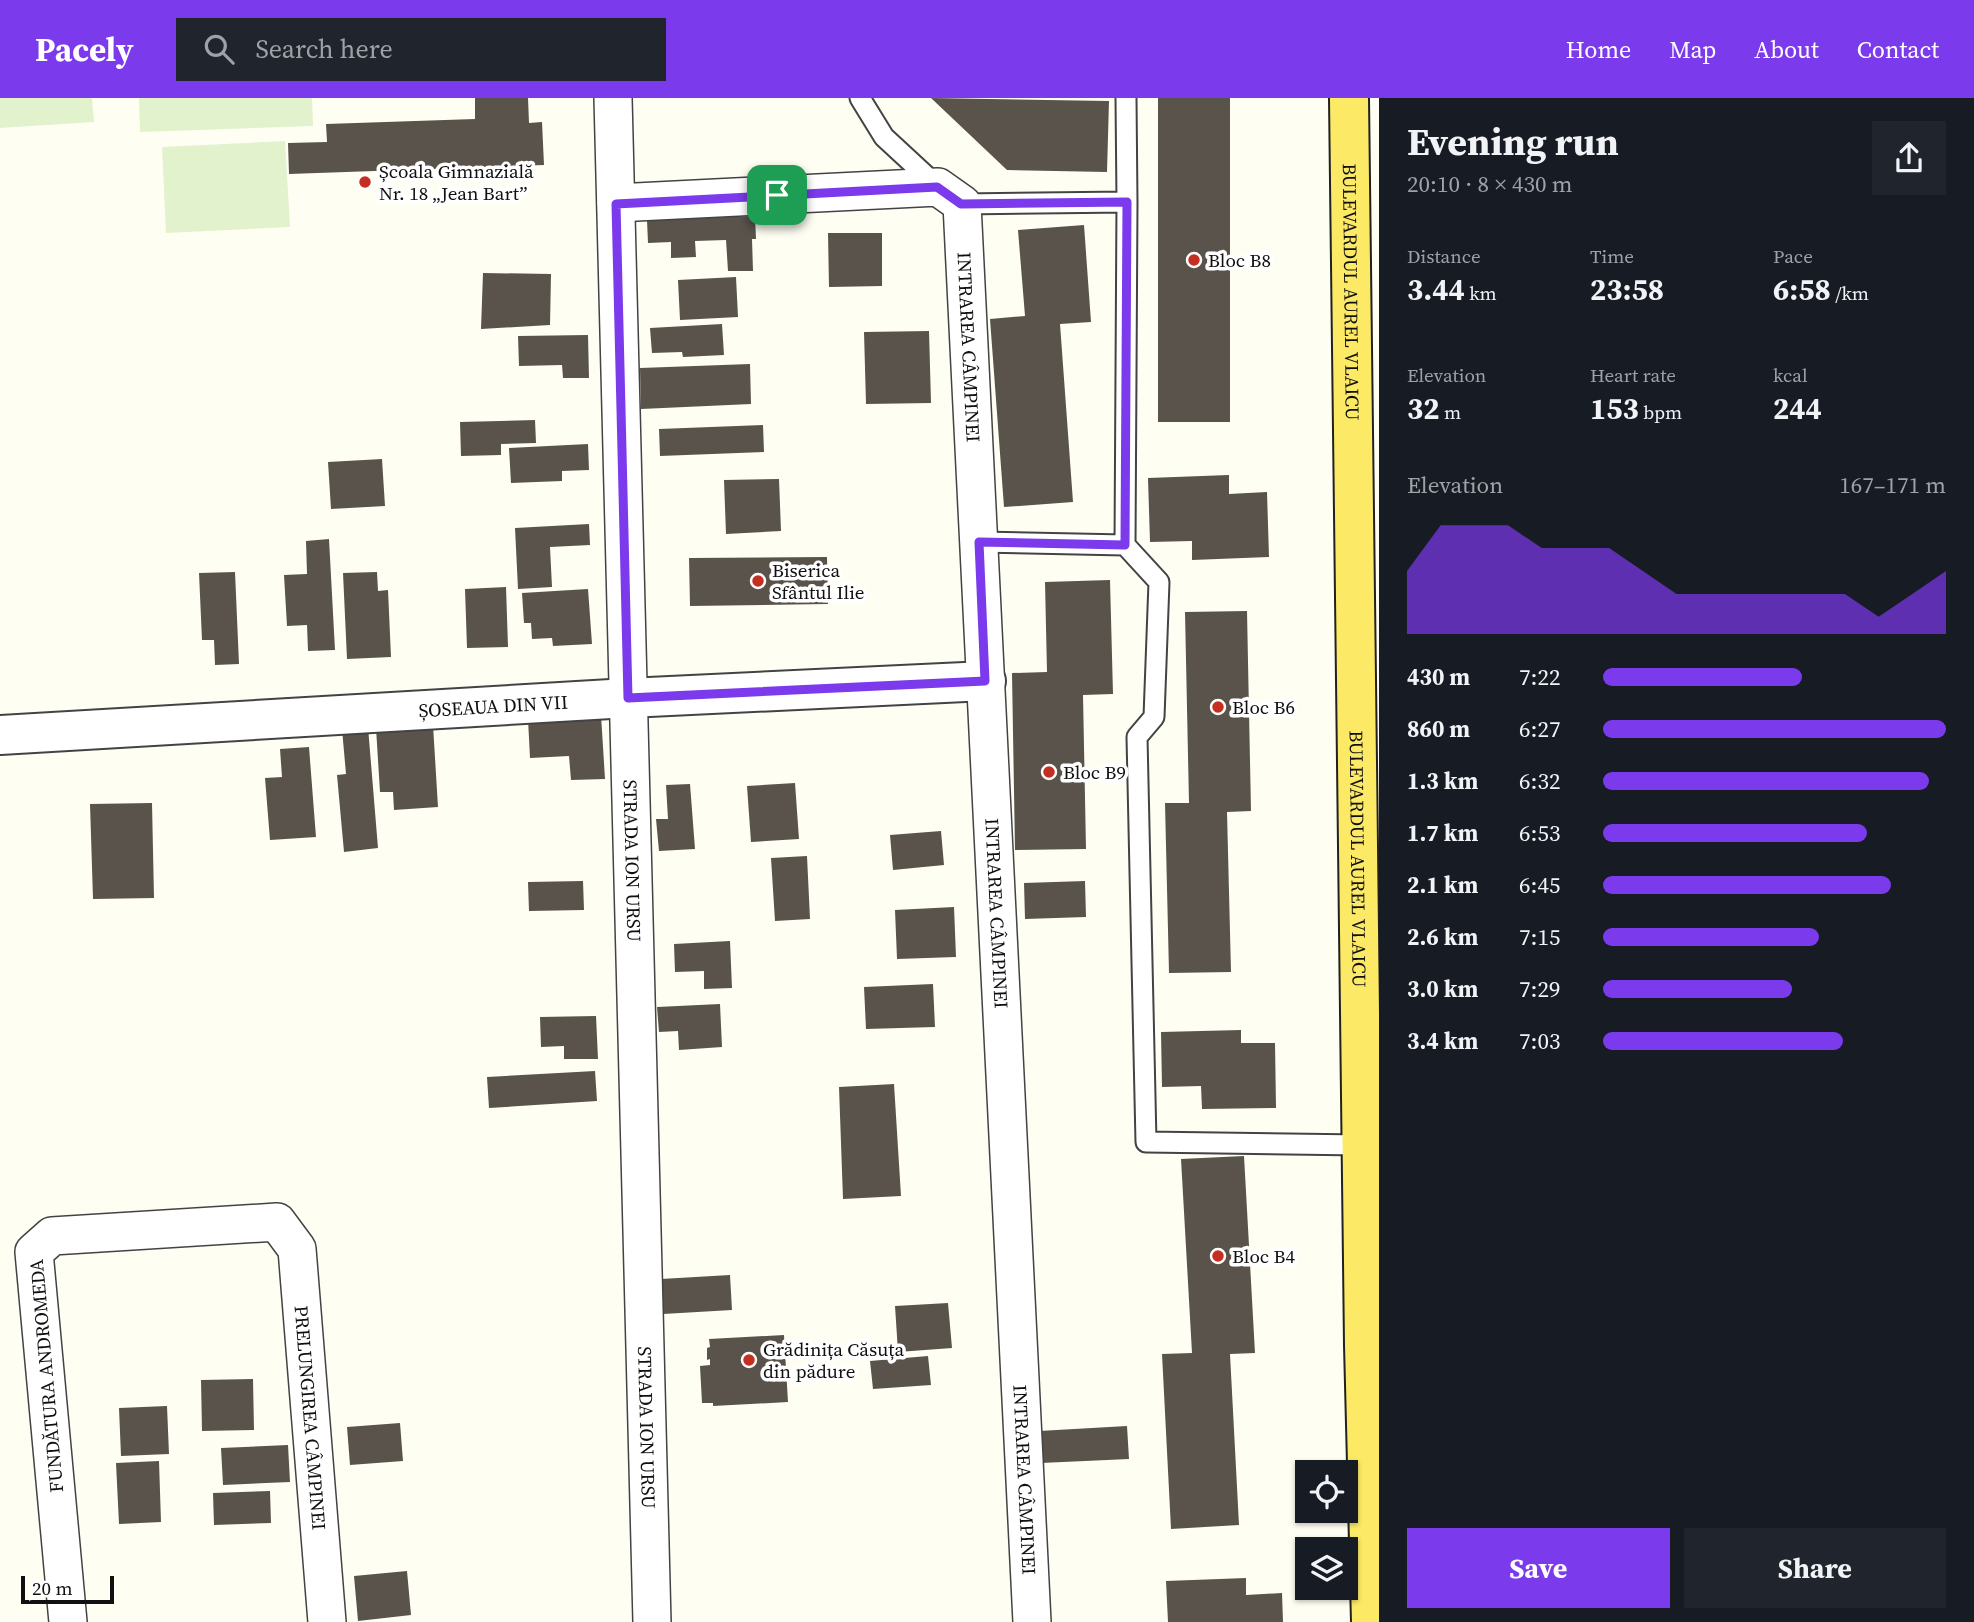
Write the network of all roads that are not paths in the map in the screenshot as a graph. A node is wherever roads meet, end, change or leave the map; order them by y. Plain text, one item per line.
1 (613, 98) edge
2 (860, 98) edge
3 (1126, 98) edge
4 (1349, 98) edge
5 (949, 195) junction
6 (1127, 202) junction
7 (616, 204) junction
8 (979, 542) junction
9 (1125, 545) junction
10 (1367, 649) edge
11 (985, 681) junction
12 (628, 698) junction
13 (0, 734) edge
14 (1362, 1145) junction
15 (277, 1222) joint
16 (1373, 1490) edge
17 (68, 1622) edge
18 (327, 1622) edge
19 (652, 1622) edge
20 (1032, 1622) edge
21 (1371, 1622) edge

1 - 7 street, STRADA ION URSU
2 - 5 lane
3 - 6 lane
4 - 10 main road, BULEVARDUL AUREL VLAICU
5 - 6 lane
5 - 7 street
5 - 8 street, INTRAREA CÂMPINEI
6 - 9 lane
7 - 12 street, STRADA ION URSU
8 - 9 lane
8 - 11 street, INTRAREA CÂMPINEI
9 - 14 lane
10 - 14 main road, BULEVARDUL AUREL VLAICU
11 - 12 street, ȘOSEAUA DIN VII
11 - 20 street, INTRAREA CÂMPINEI
12 - 13 street, ȘOSEAUA DIN VII
12 - 19 street, STRADA ION URSU
14 - 16 main road, BULEVARDUL AUREL VLAICU
15 - 17 street, FUNDĂTURA ANDROMEDA
15 - 18 street, PRELUNGIREA CÂMPINEI
16 - 21 main road, BULEVARDUL AUREL VLAICU

